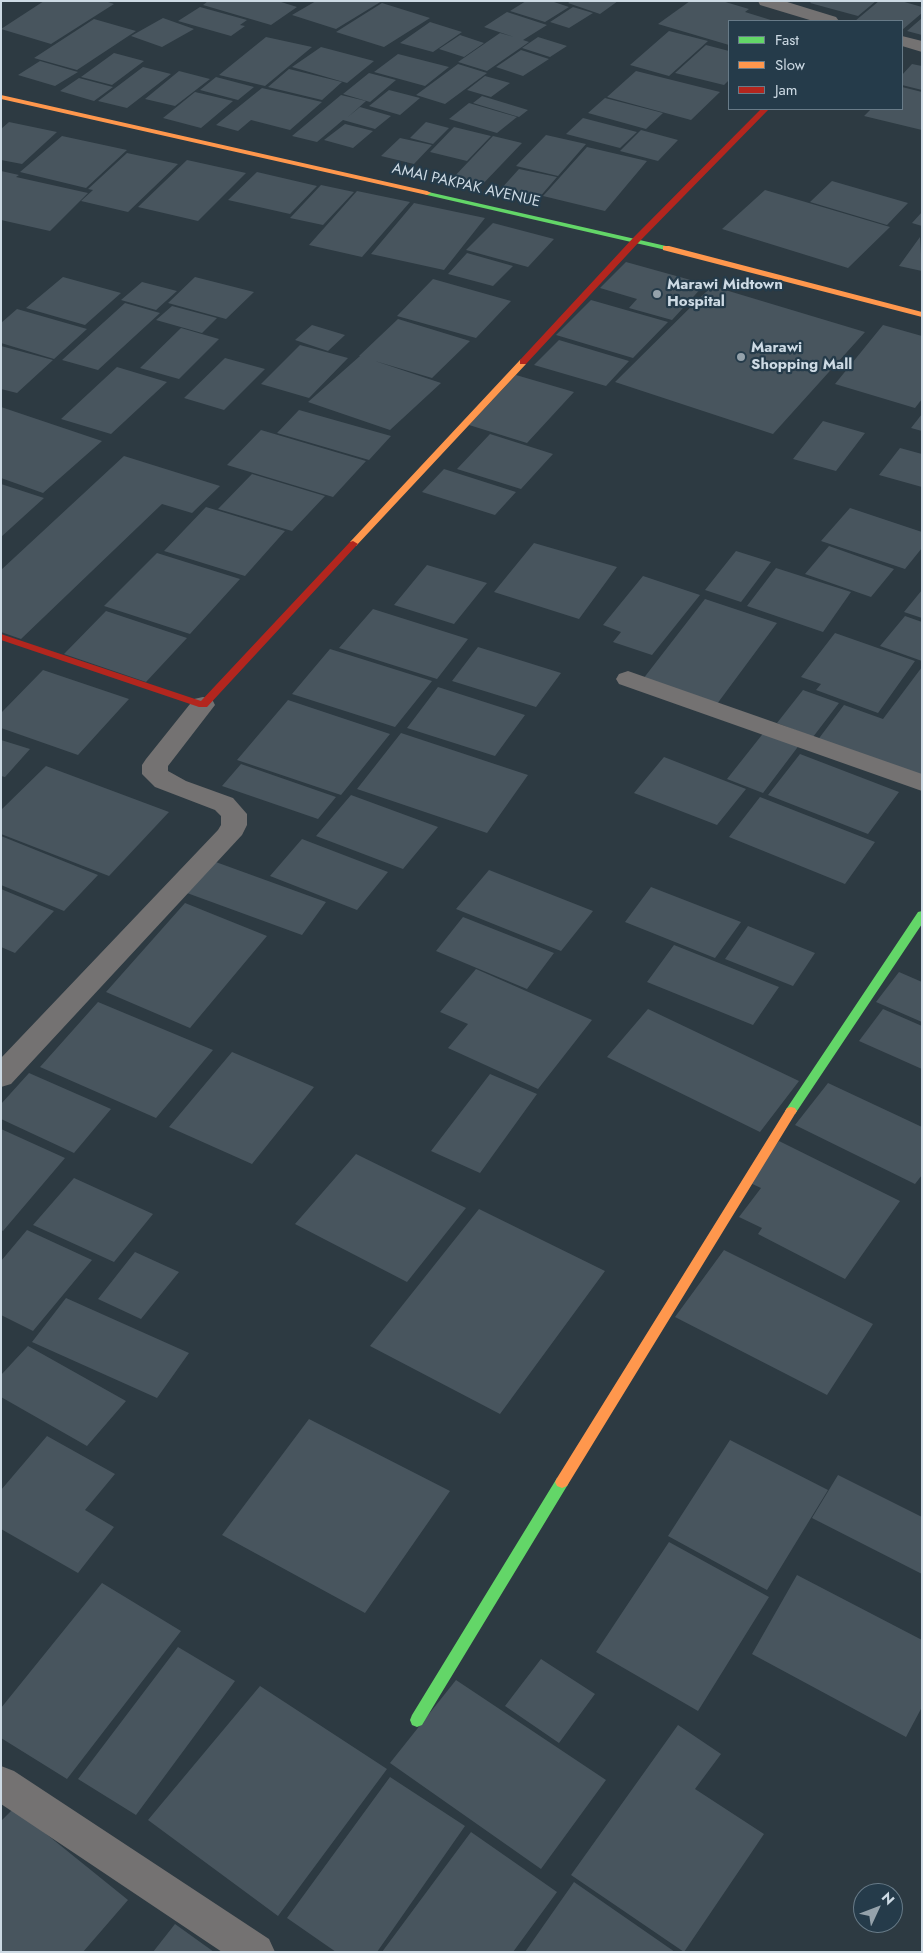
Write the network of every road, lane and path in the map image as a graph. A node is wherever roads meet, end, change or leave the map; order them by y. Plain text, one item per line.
1 (766, 1) edge
2 (827, 20) edge
3 (903, 41) edge
4 (922, 46) edge
5 (1, 97) edge
6 (764, 110) edge
7 (636, 240) junction
8 (922, 315) edge
9 (1, 637) edge
10 (628, 679) dead end
11 (203, 705) junction
12 (922, 783) edge
13 (922, 915) edge
14 (1, 1076) edge
15 (417, 1720) dead end
16 (1, 1783) edge
17 (256, 1952) edge

1 - 2 street
3 - 4 street
5 - 7 main road, AMAI PAKPAK AVENUE
6 - 7 main road
7 - 8 main road, AMAI PAKPAK AVENUE
7 - 11 main road
9 - 11 main road
10 - 12 street
11 - 14 street
13 - 15 main road
16 - 17 street

